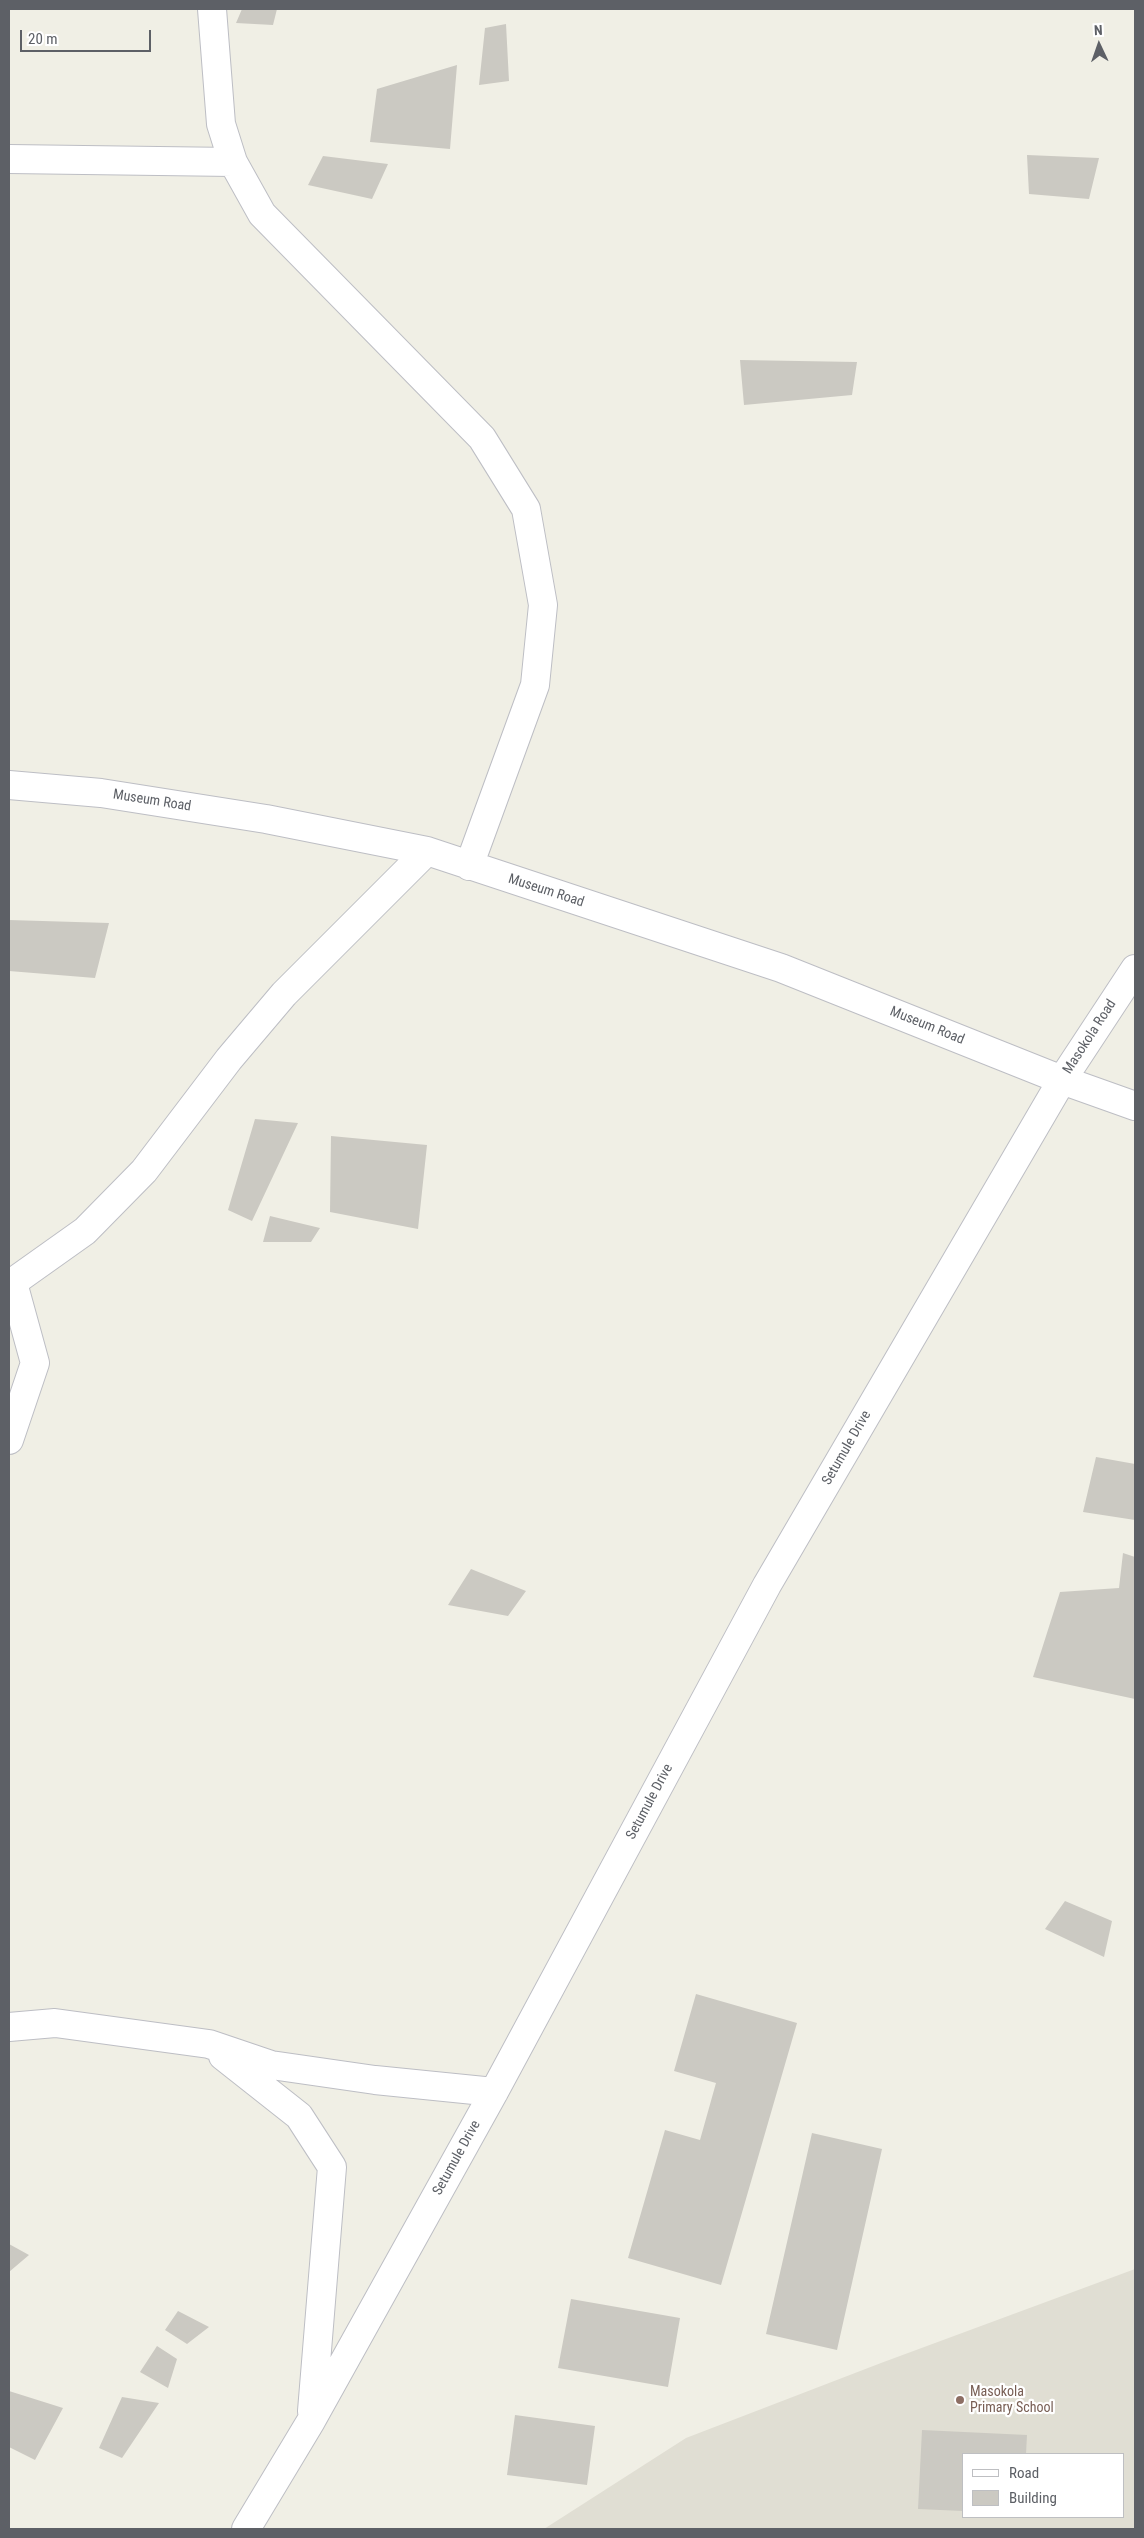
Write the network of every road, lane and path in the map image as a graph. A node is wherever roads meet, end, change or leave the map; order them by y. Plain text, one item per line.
1 (212, 9) edge
2 (9, 159) edge
3 (233, 162) junction
4 (9, 785) edge
5 (427, 851) junction
6 (469, 866) junction
7 (1135, 968) edge
8 (1062, 1080) junction
9 (1135, 1106) edge
10 (10, 1283) edge
11 (9, 1440) edge
12 (9, 2027) edge
13 (209, 2044) junction
14 (494, 2092) junction
15 (311, 2421) junction
16 (246, 2529) edge

1 - 3 street
2 - 3 street
3 - 6 street
4 - 5 street, Museum Road
5 - 6 street, Museum Road
5 - 10 street
6 - 8 street, Museum Road
7 - 8 street, Masokola Road
8 - 9 street, Museum Road
8 - 14 street, Setumule Drive
10 - 11 street
12 - 13 street
13 - 14 street
13 - 15 street
14 - 15 street, Setumule Drive
15 - 16 street, Setumule Drive

